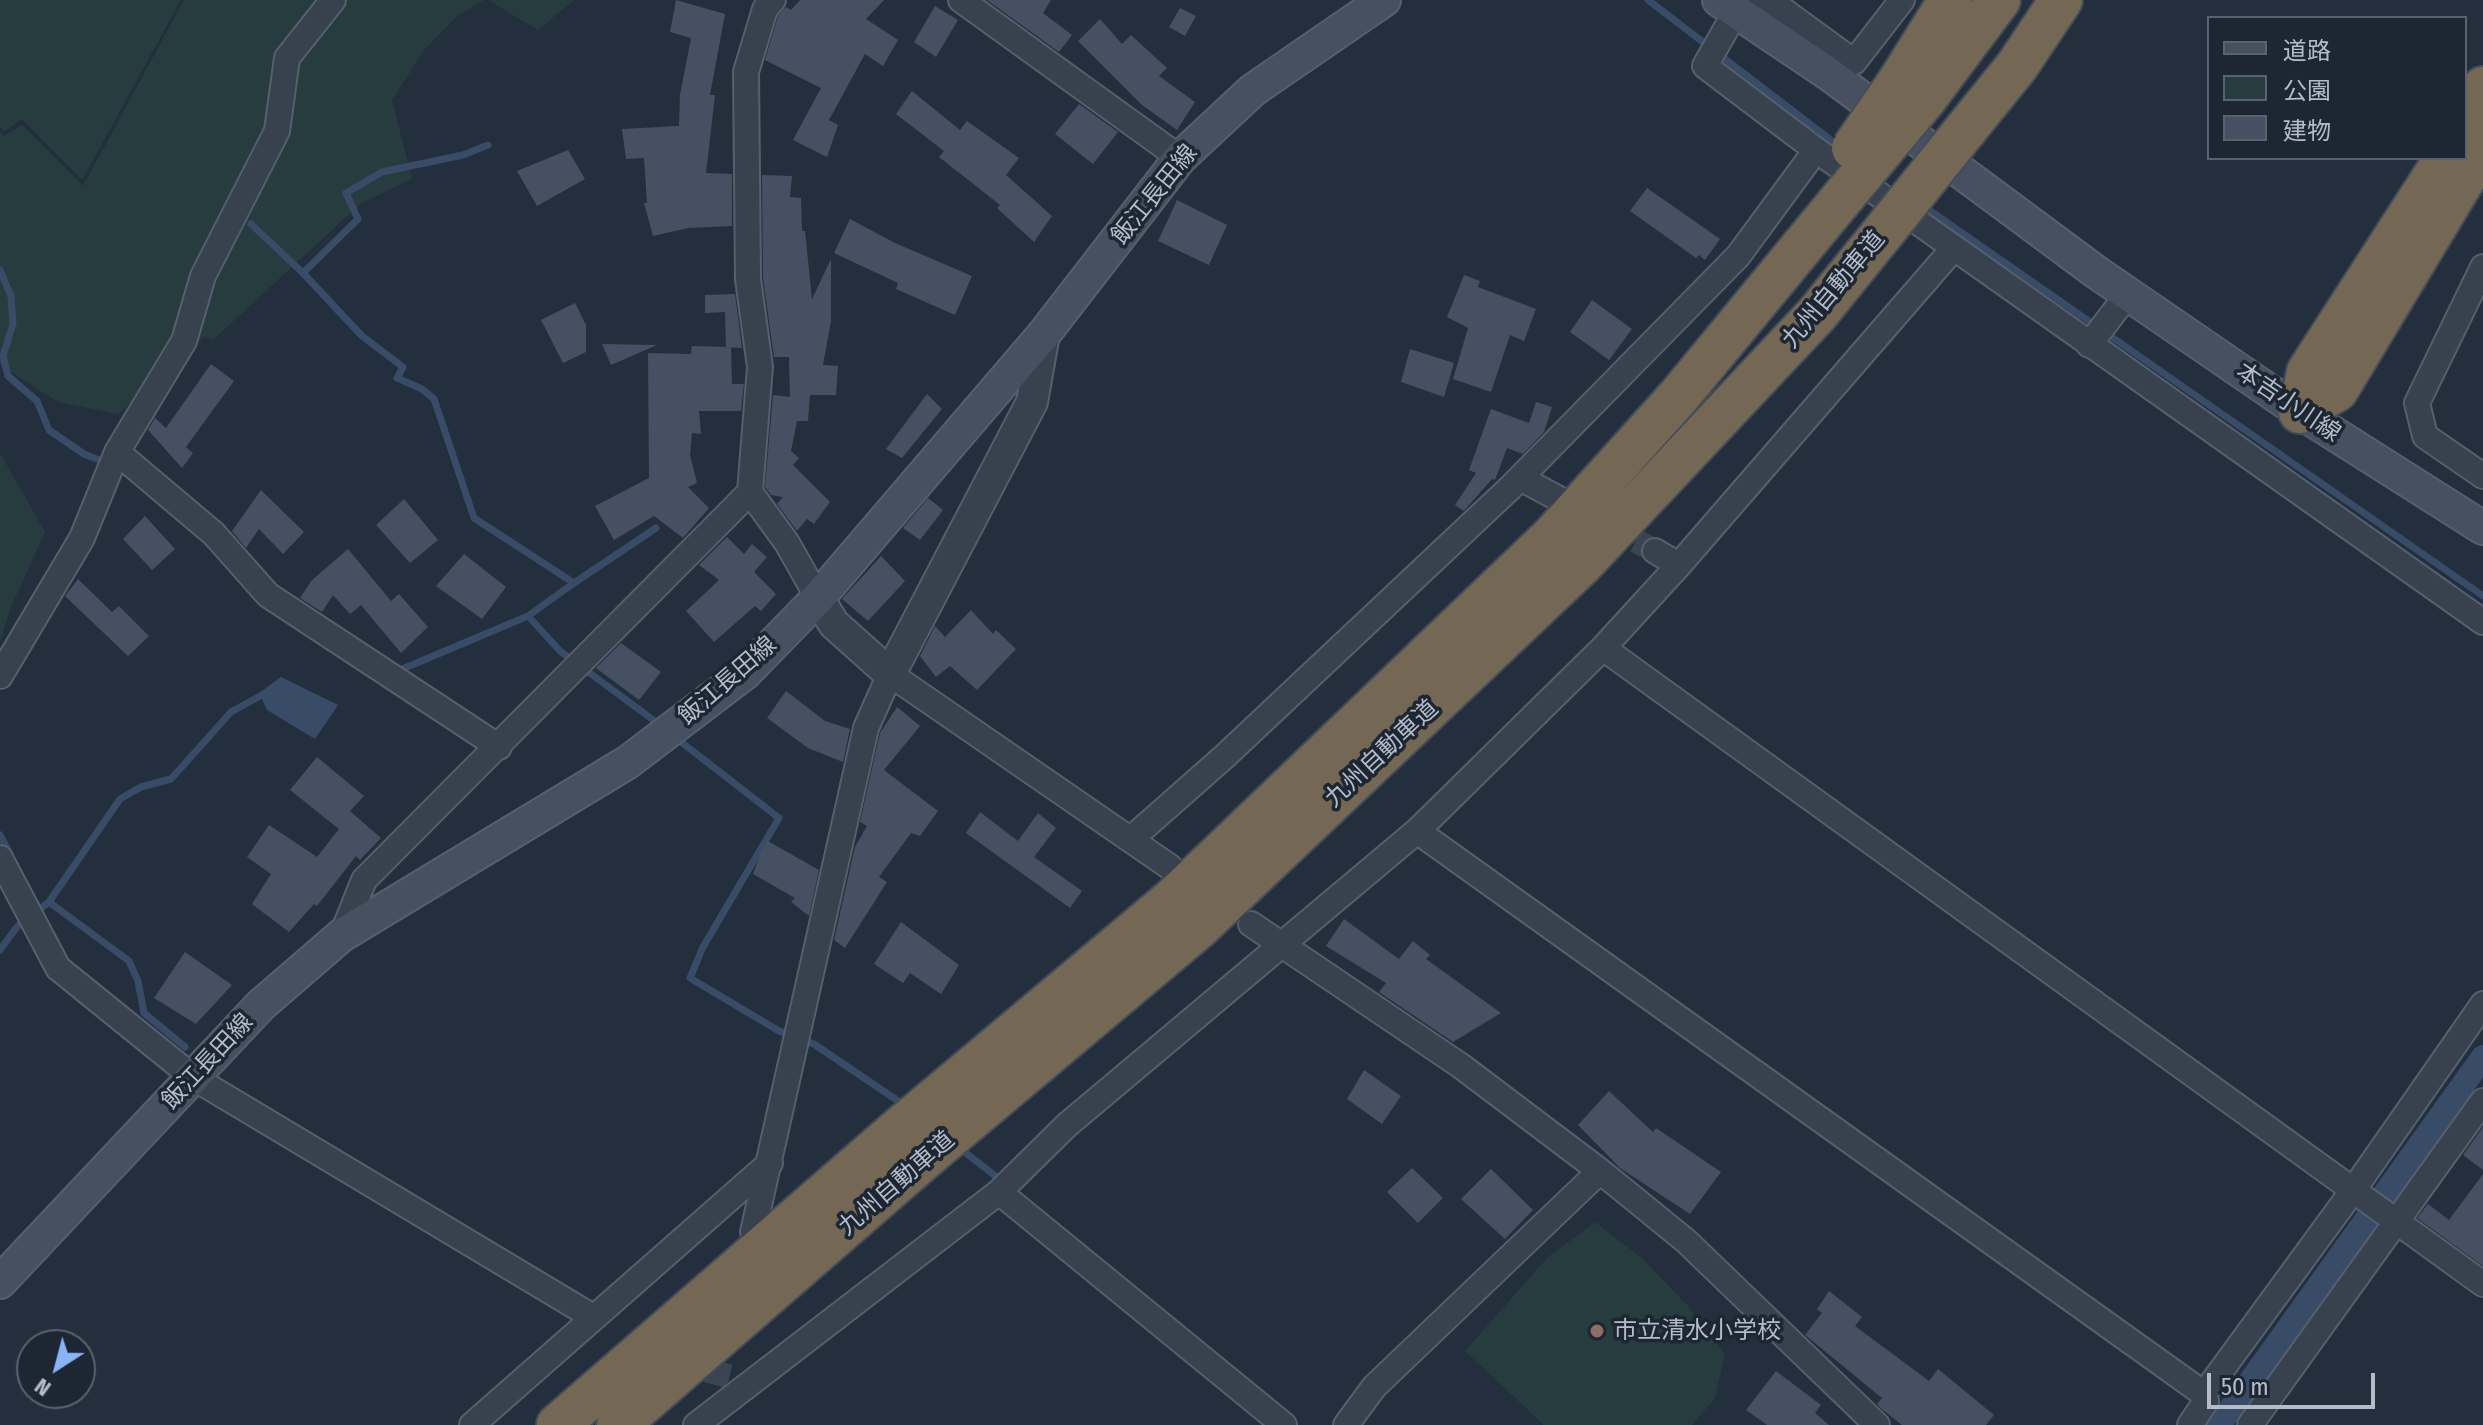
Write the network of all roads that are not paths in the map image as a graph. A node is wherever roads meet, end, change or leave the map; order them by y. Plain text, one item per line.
1 (333, 0) edge
2 (773, 0) edge
3 (961, 0) edge
4 (1384, 0) edge
5 (1769, 0) edge
6 (1902, 0) edge
7 (1950, 0) edge
8 (1999, 0) edge
9 (2061, 0) edge
10 (2071, 0) edge
11 (1735, 4) edge
12 (2017, 66) junction
13 (2483, 88) edge
14 (1913, 90) junction
15 (2467, 119) edge
16 (2483, 147) edge
17 (1180, 158) junction
18 (2445, 160) edge
19 (1826, 181) junction
20 (1953, 249) junction
21 (2483, 267) edge
22 (2128, 294) junction
23 (1044, 334) junction
24 (2089, 345) junction
25 (2300, 412) junction
26 (117, 452) junction
27 (2483, 476) edge
28 (1520, 478) junction
29 (750, 492) junction
30 (1561, 500) dead end
31 (2483, 528) edge
32 (1655, 551) tunnel mouth
33 (1679, 565) junction
34 (818, 598) junction
35 (2483, 622) edge
36 (1603, 648) junction
37 (890, 674) junction
38 (0, 676) edge
39 (499, 747) junction
40 (1417, 831) junction
41 (1131, 839) junction
42 (0, 858) edge
43 (1170, 867) dead end
44 (1251, 924) dead end
45 (342, 935) junction
46 (1279, 944) junction
47 (2483, 1004) edge
48 (1016, 1058) junction
49 (194, 1078) junction
50 (2483, 1101) edge
51 (913, 1143) junction
52 (770, 1163) junction
53 (1600, 1171) junction
54 (2354, 1189) junction
55 (999, 1192) junction
56 (2396, 1221) junction
57 (753, 1232) dead end
58 (0, 1282) edge
59 (2483, 1284) edge
60 (593, 1317) junction
61 (715, 1385) tunnel mouth
62 (2204, 1394) junction
63 (703, 1422) edge
64 (472, 1425) edge
65 (558, 1425) edge
66 (618, 1425) edge
67 (1284, 1425) edge
68 (1346, 1425) edge
69 (1877, 1425) edge
70 (2190, 1425) edge
71 (2250, 1425) edge

1 - 26 street
2 - 29 street
3 - 17 street
4 - 17 main road, 飯江長田線
5 - 6 street
7 - 14 highway
8 - 14 highway, 九州自動車道
9 - 12 highway, 九州自動車道
10 - 12 highway
11 - 19 street
11 - 22 main road, 本吉小川線
12 - 48 highway, 九州自動車道, bridge
13 - 15 highway
14 - 19 highway, 九州自動車道, bridge
16 - 25 highway
17 - 23 main road, 飯江長田線
18 - 25 highway
19 - 20 street
19 - 28 street
19 - 48 highway, 九州自動車道
20 - 24 street
20 - 33 street
21 - 27 street
22 - 24 street
22 - 25 main road, 本吉小川線
23 - 34 main road, 飯江長田線
23 - 37 street
24 - 35 street
25 - 31 main road, 本吉小川線
26 - 38 street
26 - 39 street
28 - 30 street
28 - 41 street
29 - 34 street
29 - 39 street
32 - 33 street
33 - 36 street
34 - 37 street
34 - 45 main road, 飯江長田線
36 - 40 street
36 - 54 street
37 - 41 street
37 - 52 street
39 - 45 street
40 - 46 street
40 - 62 street
41 - 43 street
42 - 49 street
44 - 46 street
45 - 49 main road, 飯江長田線
46 - 53 street
46 - 55 street
47 - 54 street
48 - 51 highway, 九州自動車道
49 - 58 main road, 飯江長田線
49 - 60 street
50 - 56 street
51 - 65 highway, 九州自動車道
51 - 66 highway, 九州自動車道
52 - 57 street
52 - 60 street
53 - 68 street
53 - 69 street
54 - 56 street
54 - 62 street
55 - 63 street
55 - 67 street
56 - 59 street
56 - 71 street
60 - 64 street
61 - 63 street
62 - 70 street

